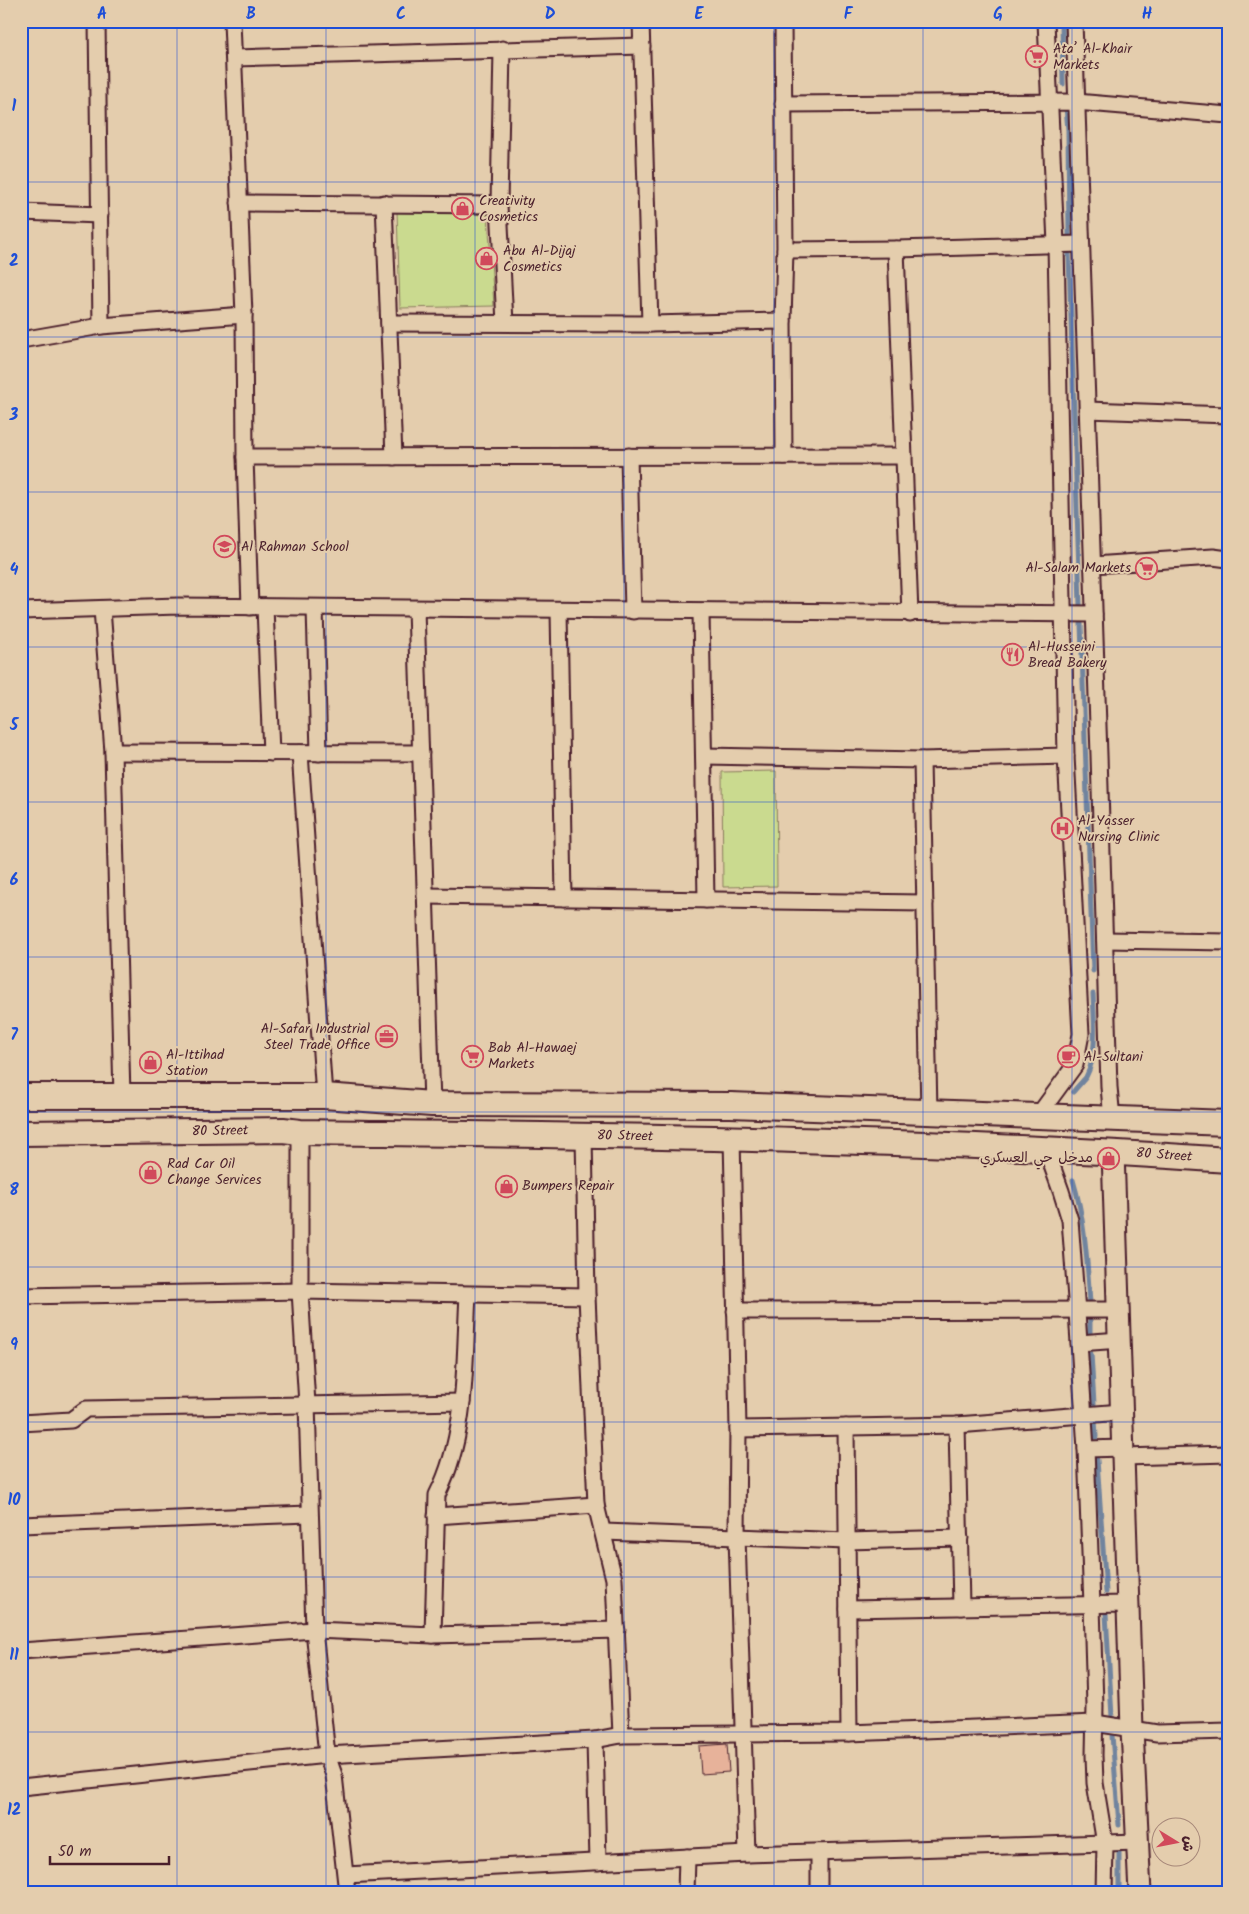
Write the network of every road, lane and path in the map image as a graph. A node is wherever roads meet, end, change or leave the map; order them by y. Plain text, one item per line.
1 (97, 21) edge
2 (232, 21) edge
3 (641, 21) edge
4 (783, 21) edge
5 (1046, 21) edge
6 (1074, 21) edge
7 (642, 46) junction
8 (502, 49) junction
9 (234, 58) junction
10 (1049, 102) junction
11 (1076, 102) junction
12 (783, 104) junction
13 (1228, 115) edge
14 (239, 203) junction
15 (384, 203) junction
16 (499, 205) junction
17 (21, 212) edge
18 (100, 215) junction
19 (1056, 244) junction
20 (1082, 244) junction
21 (785, 250) junction
22 (896, 250) junction
23 (244, 315) junction
24 (783, 321) junction
25 (388, 323) junction
26 (505, 323) junction
27 (650, 324) junction
28 (101, 326) junction
29 (21, 340) edge
30 (1087, 410) junction
31 (1228, 415) edge
32 (629, 456) junction
33 (784, 456) junction
34 (904, 456) junction
35 (245, 457) junction
36 (394, 457) junction
37 (1228, 559) edge
38 (1093, 565) junction
39 (250, 607) junction
40 (265, 607) junction
41 (314, 608) junction
42 (102, 609) junction
43 (416, 609) junction
44 (559, 610) junction
45 (21, 611) edge
46 (633, 611) junction
47 (701, 612) junction
48 (910, 614) junction
49 (1064, 614) junction
50 (1094, 614) junction
51 (113, 752) junction
52 (272, 752) junction
53 (300, 753) junction
54 (319, 753) junction
55 (421, 753) junction
56 (705, 756) junction
57 (1066, 756) junction
58 (922, 760) junction
59 (425, 896) junction
60 (564, 898) junction
61 (706, 900) junction
62 (925, 903) junction
63 (1105, 940) junction
64 (1228, 942) edge
65 (1106, 983) junction
66 (1078, 984) junction
67 (21, 1096) edge
68 (122, 1096) junction
69 (324, 1096) junction
70 (432, 1104) junction
71 (929, 1113) junction
72 (1037, 1117) junction
73 (1112, 1119) junction
74 (1228, 1123) edge
75 (300, 1132) junction
76 (21, 1133) edge
77 (584, 1136) junction
78 (732, 1138) junction
79 (1046, 1149) junction
80 (1113, 1152) junction
81 (1228, 1160) edge
82 (300, 1292) junction
83 (468, 1295) junction
84 (21, 1296) edge
85 (587, 1296) junction
86 (1118, 1310) junction
87 (735, 1311) junction
88 (1077, 1312) junction
89 (1120, 1340) junction
90 (1079, 1343) junction
91 (462, 1402) junction
92 (306, 1404) junction
93 (1122, 1412) junction
94 (1083, 1414) junction
95 (21, 1423) edge
96 (957, 1425) junction
97 (846, 1427) junction
98 (738, 1429) junction
99 (1086, 1450) junction
100 (1124, 1452) junction
101 (1228, 1454) edge
102 (596, 1506) junction
103 (309, 1514) junction
104 (436, 1516) junction
105 (21, 1525) edge
106 (604, 1532) junction
107 (738, 1536) junction
108 (960, 1538) junction
109 (847, 1541) junction
110 (1128, 1604) junction
111 (1092, 1605) junction
112 (962, 1607) junction
113 (848, 1609) junction
114 (314, 1630) junction
115 (617, 1630) junction
116 (433, 1635) junction
117 (21, 1651) edge
118 (1095, 1723) junction
119 (1132, 1729) junction
120 (1228, 1731) edge
121 (743, 1733) junction
122 (849, 1733) junction
123 (621, 1734) junction
124 (595, 1740) junction
125 (328, 1755) junction
126 (21, 1787) edge
127 (1138, 1842) junction
128 (1105, 1844) junction
129 (819, 1852) junction
130 (747, 1854) junction
131 (687, 1857) junction
132 (598, 1862) junction
133 (346, 1876) junction
134 (21, 1885) edge
135 (22, 1893) edge
136 (347, 1893) edge
137 (686, 1893) edge
138 (819, 1893) edge
139 (1104, 1893) edge
140 (1140, 1893) edge

1 - 18 street
2 - 9 street
3 - 7 street
4 - 12 street
5 - 10 street
6 - 11 street
7 - 8 street
7 - 27 street
8 - 9 street
8 - 16 street
9 - 14 street
10 - 11 street
10 - 12 street
10 - 19 street
11 - 13 street
11 - 20 street
12 - 21 street
14 - 15 street
14 - 23 street
15 - 16 street
15 - 25 street
16 - 26 street
17 - 18 street
18 - 28 street
19 - 20 street
19 - 22 street
19 - 49 street
20 - 30 street
21 - 22 street
21 - 24 street
22 - 34 street
23 - 28 street
23 - 35 street
24 - 27 street
24 - 33 street
25 - 26 street
25 - 36 street
26 - 27 street
28 - 29 street
30 - 31 street
30 - 38 street
32 - 33 street
32 - 36 street
32 - 46 street
33 - 34 street
34 - 48 street
35 - 36 street
35 - 39 street
37 - 38 street
38 - 50 street
39 - 40 street
39 - 42 street
40 - 41 street
40 - 52 street
41 - 43 street
41 - 54 street
42 - 45 street
42 - 51 street
43 - 44 street
43 - 55 street
44 - 46 street
44 - 60 street
46 - 47 street
47 - 48 street
47 - 56 street
48 - 49 street
49 - 50 street
49 - 57 street
50 - 63 street
51 - 52 street
51 - 68 street
52 - 53 street
53 - 54 street
53 - 69 street
54 - 55 street
55 - 59 street
56 - 58 street
56 - 61 street
57 - 58 street
57 - 66 street
58 - 62 street
59 - 60 street
59 - 70 street
60 - 61 street
61 - 62 street
62 - 71 street
63 - 64 street
63 - 65 street
65 - 66 street
65 - 73 street
66 - 72 street
67 - 68 main road
68 - 69 main road
69 - 70 main road
70 - 71 main road
71 - 72 main road
72 - 73 main road
73 - 74 main road
75 - 76 main road, 80 Street
75 - 77 main road, 80 Street
75 - 82 street
77 - 78 main road, 80 Street
77 - 85 street
78 - 79 main road, 80 Street
78 - 87 street
79 - 80 main road, 80 Street
79 - 88 street
80 - 81 main road, 80 Street
80 - 86 street
82 - 83 street
82 - 84 street
82 - 92 street
83 - 85 street
83 - 91 street
85 - 102 street
86 - 88 street
86 - 89 street
87 - 88 street
87 - 98 street
88 - 90 street
89 - 90 street
89 - 93 street
90 - 94 street
91 - 92 street
91 - 104 street
92 - 95 street
92 - 103 street
93 - 94 street
93 - 100 street
94 - 96 street
94 - 99 street
96 - 97 street
96 - 108 street
97 - 98 street
97 - 109 street
98 - 107 street
99 - 100 street
99 - 111 street
100 - 101 street
100 - 110 street
102 - 104 street
102 - 106 street
103 - 105 street
103 - 114 street
104 - 116 street
106 - 107 street
106 - 115 street
107 - 109 street
107 - 121 street
108 - 109 street
108 - 112 street
109 - 113 street
110 - 111 street
110 - 119 street
111 - 112 street
111 - 118 street
112 - 113 street
113 - 122 street
114 - 116 street
114 - 117 street
114 - 125 street
115 - 116 street
115 - 123 street
118 - 119 street
118 - 122 street
118 - 128 street
119 - 120 street
119 - 127 street
121 - 122 street
121 - 123 street
121 - 130 street
123 - 124 street
124 - 125 street
124 - 132 street
125 - 126 street
125 - 133 street
127 - 128 street
127 - 140 street
128 - 129 street
128 - 139 street
129 - 130 street
129 - 138 street
130 - 131 street
131 - 132 street
131 - 137 street
132 - 133 street
133 - 136 street
134 - 135 street

